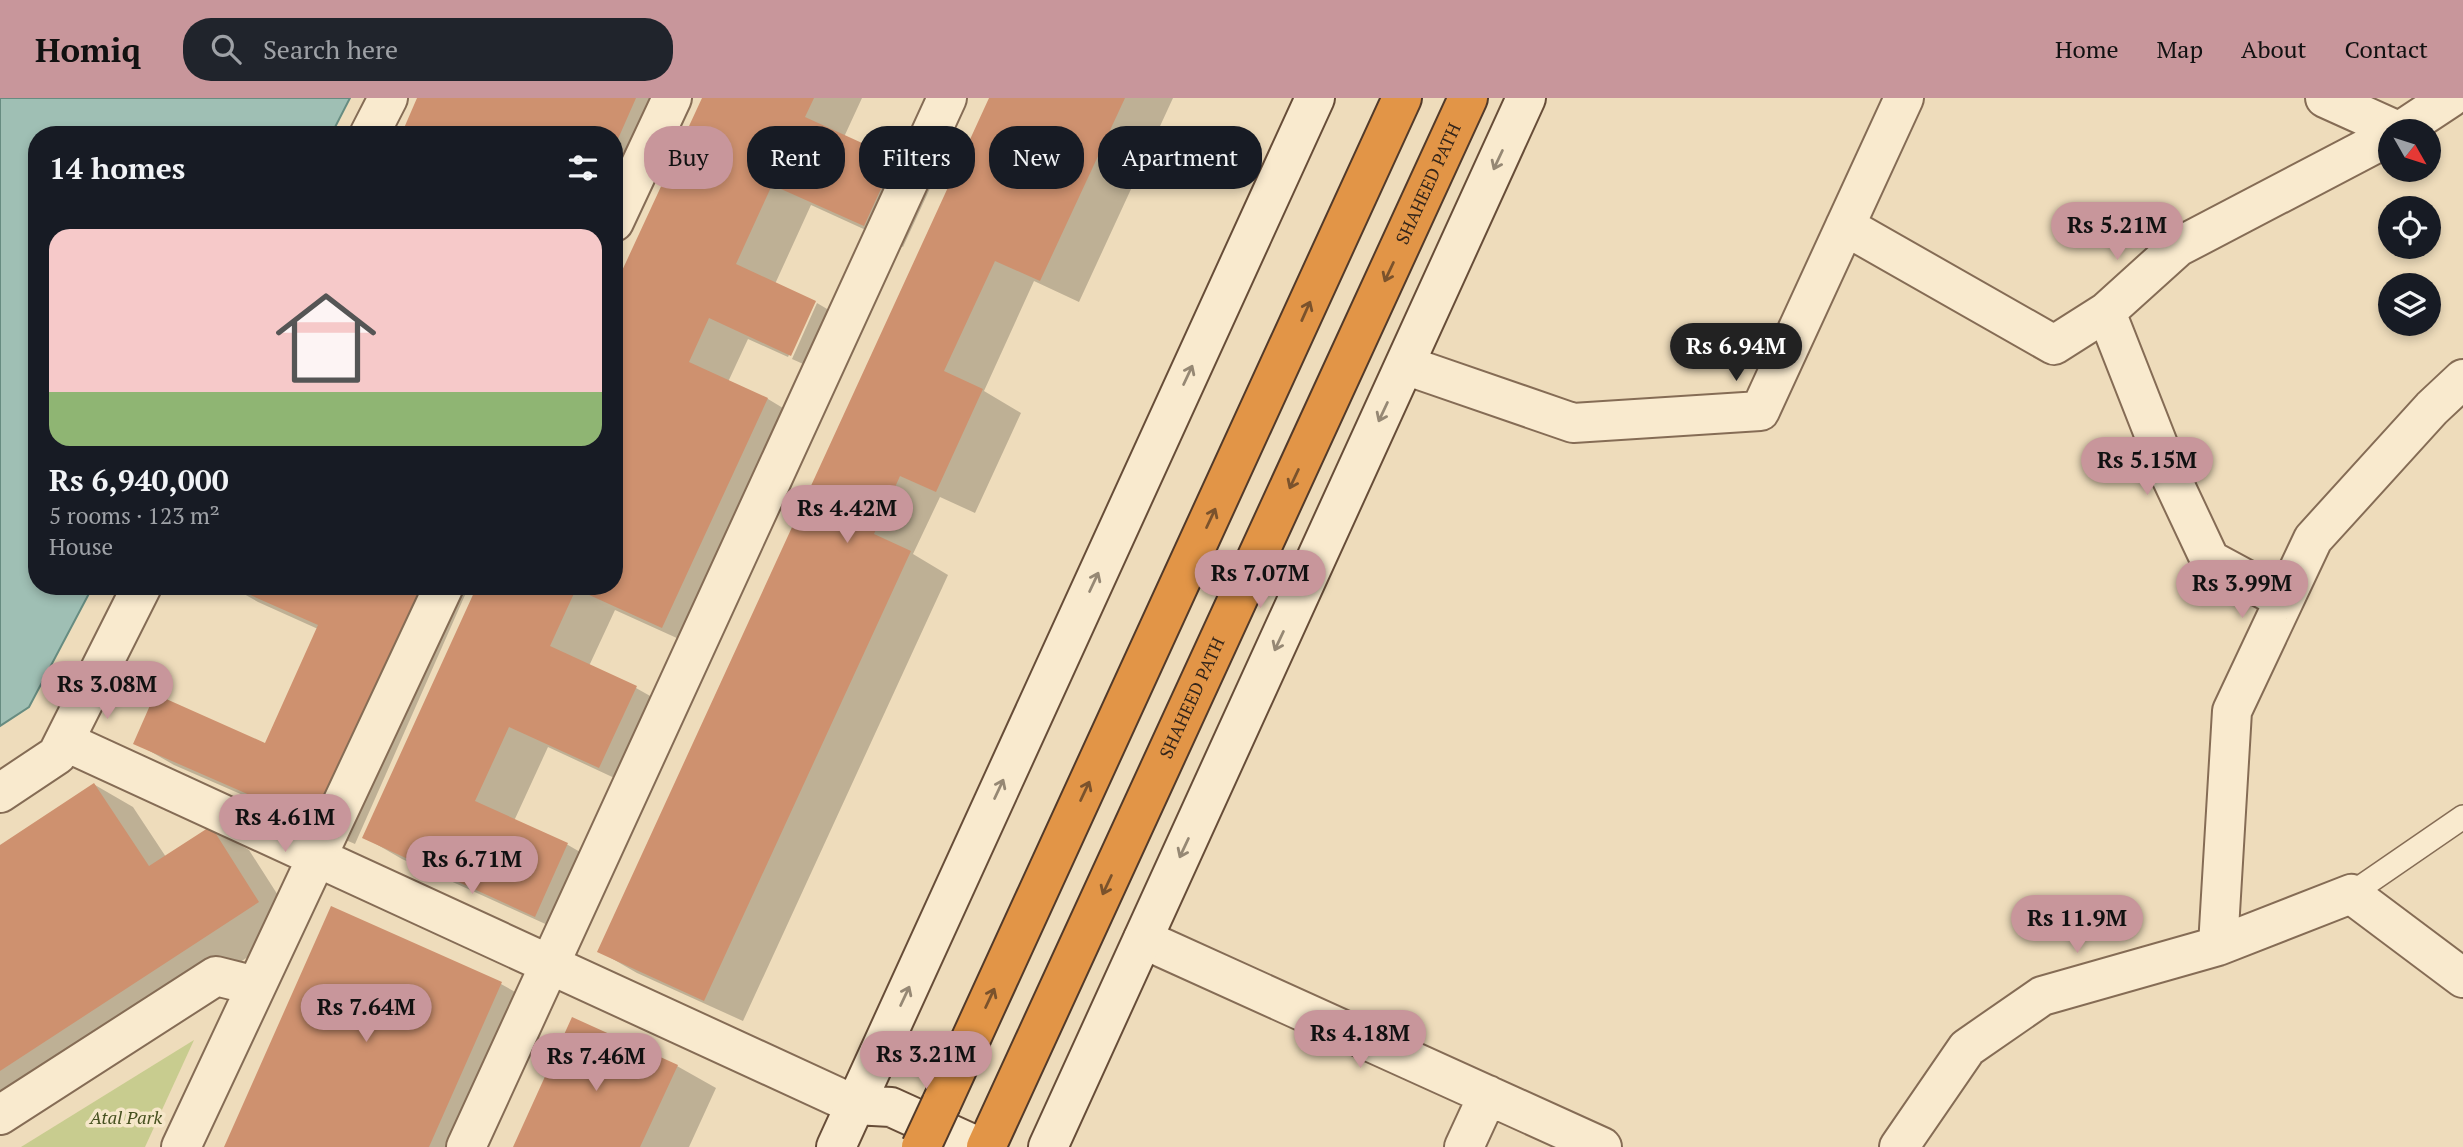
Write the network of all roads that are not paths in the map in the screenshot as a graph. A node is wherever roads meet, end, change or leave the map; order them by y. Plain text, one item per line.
1 (388, 98) edge
2 (673, 98) edge
3 (947, 98) edge
4 (1315, 98) edge
5 (1402, 98) edge
6 (1468, 98) edge
7 (1527, 98) edge
8 (1904, 98) edge
9 (2325, 98) edge
10 (2450, 98) edge
11 (2418, 119) edge
12 (2378, 122) edge
13 (374, 126) edge
14 (2378, 142) edge
15 (623, 203) edge
16 (1845, 226) junction
17 (2106, 312) junction
18 (1405, 365) junction
19 (2463, 379) edge
20 (137, 595) edge
21 (440, 595) edge
22 (2284, 600) junction
23 (64, 741) junction
24 (0, 793) edge
25 (2463, 817) edge
26 (317, 857) junction
27 (2351, 894) junction
28 (1143, 939) junction
29 (2218, 946) junction
30 (550, 964) junction
31 (2463, 978) edge
32 (256, 986) junction
33 (1488, 1095) junction
34 (855, 1105) junction
35 (0, 1115) edge
36 (987, 1140) edge
37 (181, 1147) edge
38 (466, 1147) edge
39 (836, 1147) edge
40 (921, 1147) edge
41 (1048, 1147) edge
42 (1464, 1147) edge
43 (1602, 1147) edge
44 (1899, 1147) edge

1 - 13 street
2 - 15 street
3 - 30 street
34 -> 4 street
40 -> 5 highway, bridge
6 -> 36 highway, SHAHEED PATH
7 -> 18 street
8 - 16 street
9 - 12 street
10 - 11 street
14 - 17 street
16 - 17 street
16 - 18 street
17 - 22 street
18 -> 28 street
19 - 22 street
20 - 23 street
21 - 26 street
22 - 29 street
23 - 24 street
23 - 26 street
25 - 27 lane
26 - 30 street
26 - 32 street
27 - 29 street
27 - 31 street
28 - 33 street
28 - 41 street
29 - 44 street
30 - 34 street
30 - 38 street
32 - 35 street
32 - 37 street
33 - 42 street
33 - 43 street
34 - 36 street
34 - 39 street

